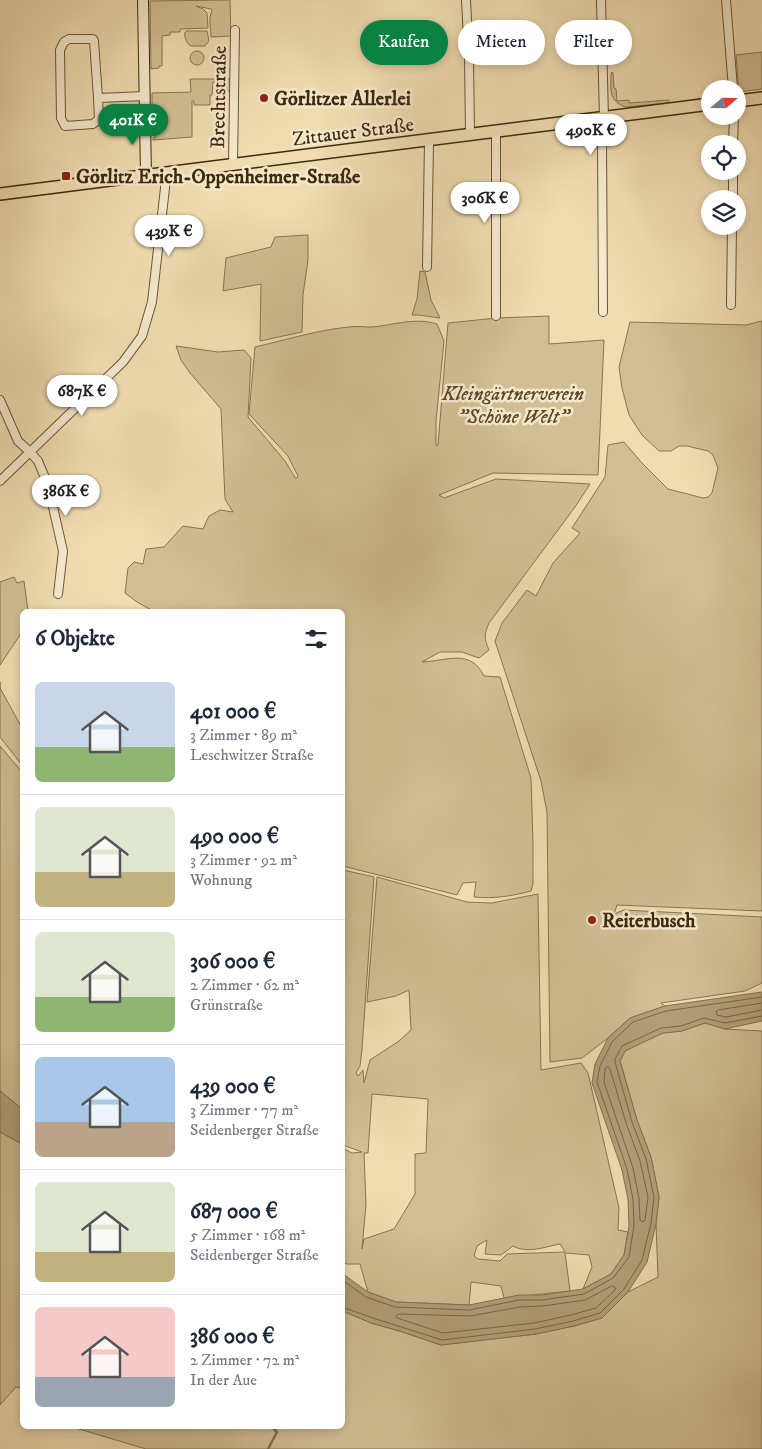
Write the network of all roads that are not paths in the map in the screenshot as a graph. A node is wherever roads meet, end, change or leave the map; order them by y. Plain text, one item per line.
1 (143, 0) edge
2 (466, 0) edge
3 (601, 0) edge
4 (726, 0) edge
5 (235, 30) dead end
6 (732, 80) edge
7 (144, 96) junction
8 (98, 98) junction
9 (762, 98) edge
10 (746, 100) edge
11 (701, 105) edge
12 (604, 118) junction
13 (496, 132) junction
14 (470, 135) junction
15 (429, 141) junction
16 (233, 165) junction
17 (165, 174) junction
18 (146, 176) junction
19 (0, 194) edge
20 (732, 235) edge
21 (427, 267) dead end
22 (732, 305) dead end
23 (603, 312) dead end
24 (496, 316) dead end
25 (0, 400) edge
26 (30, 452) junction
27 (0, 481) edge
28 (58, 594) dead end

1 - 7 street
2 - 14 street
3 - 12 street
4 - 6 street
5 - 16 street, Brechtstraße
7 - 8 street
7 - 18 street
8 - 8 street
9 - 10 main road
11 - 12 main road, Zittauer Straße
12 - 13 main road, Zittauer Straße
12 - 23 street
13 - 14 main road, Zittauer Straße
13 - 24 street
14 - 15 main road, Zittauer Straße
15 - 16 main road, Zittauer Straße
15 - 21 street
16 - 17 main road, Zittauer Straße
17 - 18 main road, Zittauer Straße
17 - 26 street
18 - 19 main road, Zittauer Straße
20 - 22 street
25 - 26 street
26 - 27 street
26 - 28 street

